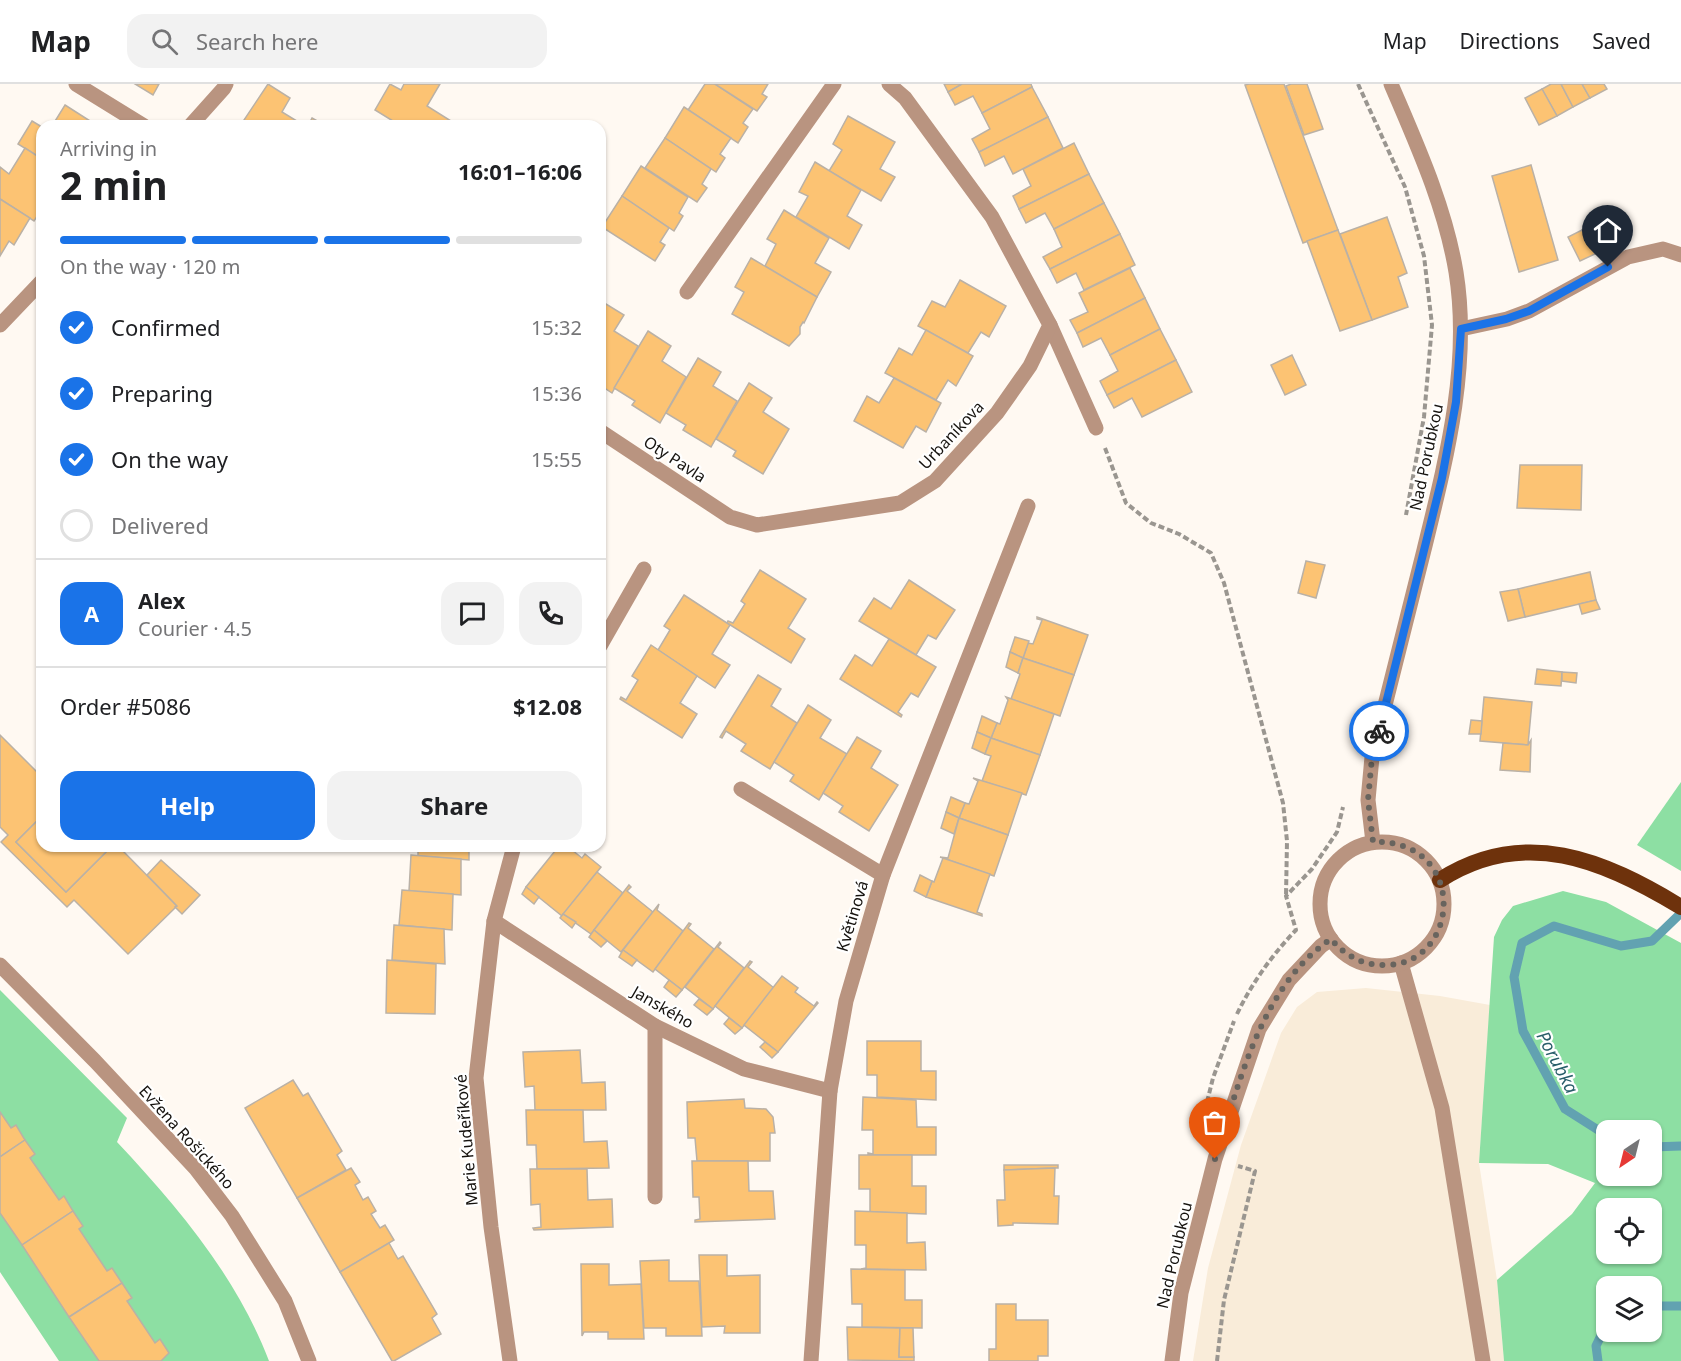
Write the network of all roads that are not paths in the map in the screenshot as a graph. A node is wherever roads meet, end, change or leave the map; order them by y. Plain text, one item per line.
1 (76, 84) edge
2 (226, 84) edge
3 (834, 84) edge
4 (889, 84) edge
5 (1391, 84) edge
6 (134, 120) edge
7 (195, 120) edge
8 (1681, 255) edge
9 (36, 287) edge
10 (687, 292) dead end
11 (0, 325) edge
12 (1050, 325) junction
13 (1461, 329) junction
14 (1096, 428) road end
15 (606, 435) edge
16 (1028, 506) dead end
17 (730, 517) joint
18 (645, 568) dead end
19 (606, 636) edge
20 (741, 789) dead end
21 (1373, 842) junction
22 (512, 852) edge
23 (884, 875) junction
24 (1440, 880) junction
25 (1681, 907) edge
26 (494, 921) junction
27 (1331, 939) junction
28 (1401, 963) junction
29 (0, 965) edge
30 (655, 1026) junction
31 (830, 1091) junction
32 (655, 1197) dead end
33 (309, 1361) edge
34 (510, 1361) edge
35 (811, 1361) edge
36 (1172, 1361) edge
37 (1483, 1361) edge

1 - 6 street
2 - 7 street
3 - 10 street
4 - 12 street
5 - 13 street, Nad Porubkou
8 - 13 street
9 - 11 street
12 - 14 street
12 - 17 street, Urbaníkova
13 - 21 street, Nad Porubkou
15 - 17 street, Oty Pavla
16 - 23 street, Květinová
18 - 19 street
20 - 23 street
21 - 24 street
21 - 27 street
22 - 26 street, Marie Kudeříkové
23 - 31 street, Květinová
24 - 25 highway
24 - 28 street
26 - 30 street, Janského
26 - 34 street, Marie Kudeříkové
27 - 28 street
27 - 36 street, Nad Porubkou
28 - 37 street
29 - 33 street, Evžena Rošického
30 - 31 street, Janského
30 - 32 street
31 - 35 street, Květinová

